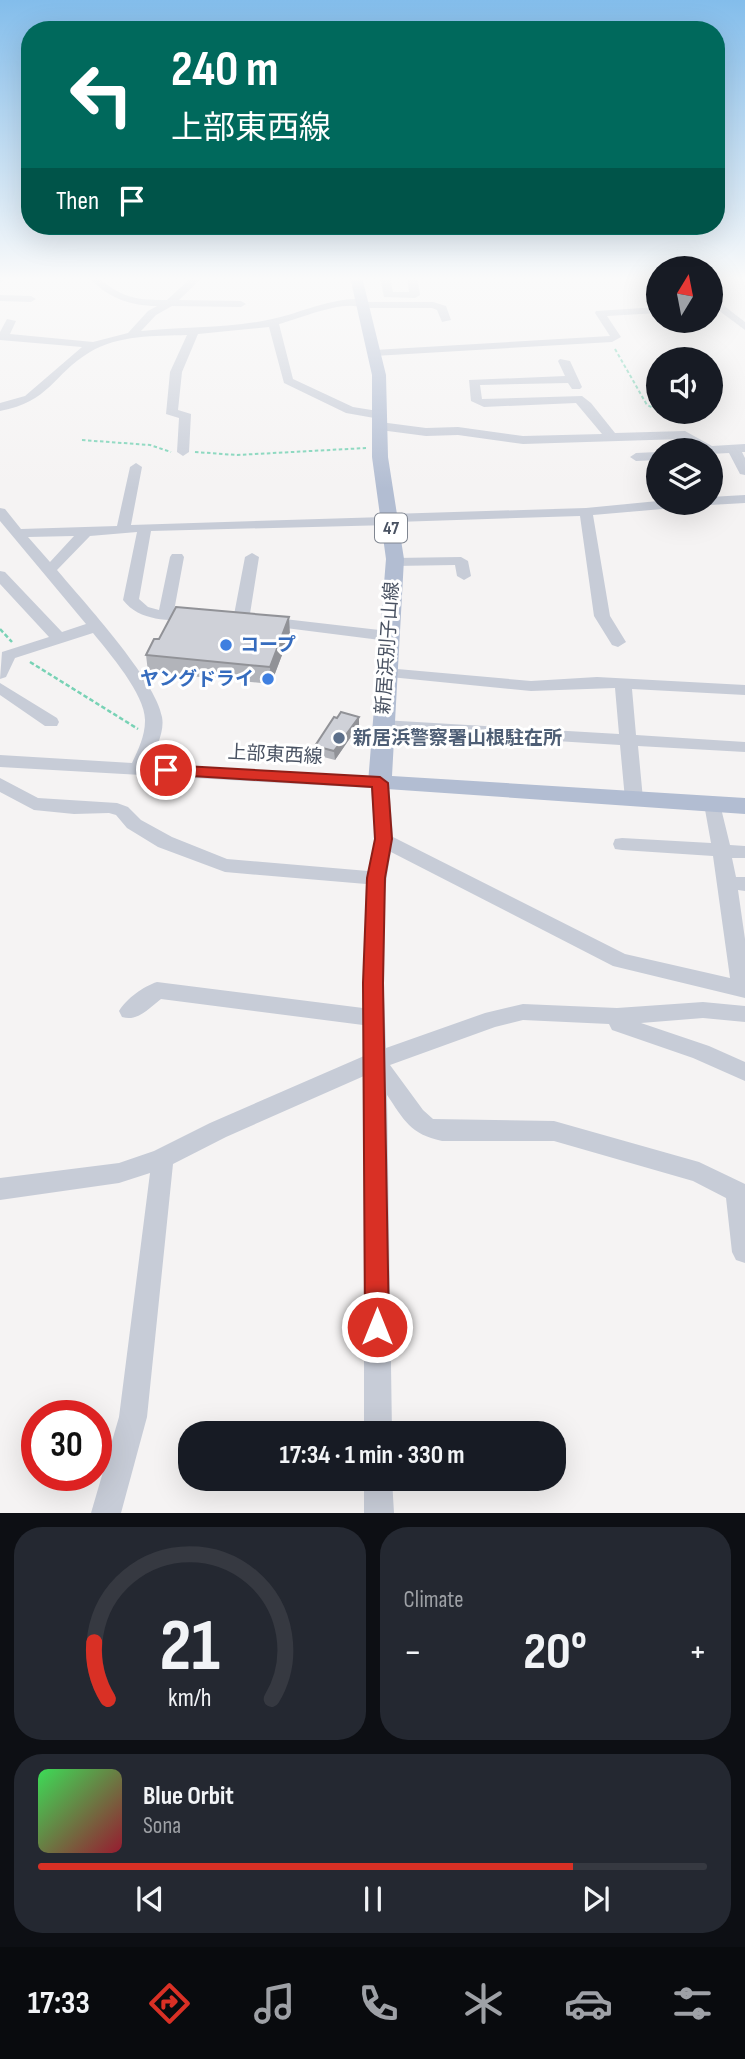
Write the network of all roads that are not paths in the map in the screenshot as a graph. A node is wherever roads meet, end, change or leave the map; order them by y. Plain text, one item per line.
1 (90, 348) edge
2 (187, 348) edge
3 (281, 348) edge
4 (373, 348) edge
5 (465, 348) edge
6 (374, 353) junction
7 (564, 361) dead end
8 (572, 379) junction
9 (578, 399) junction
10 (0, 407) edge
11 (380, 421) junction
12 (612, 438) junction
13 (690, 438) edge
14 (739, 448) edge
15 (183, 452) road end
16 (636, 457) dead end
17 (646, 457) edge
18 (745, 471) edge
19 (135, 474) dead end
20 (745, 499) edge
21 (723, 500) edge
22 (646, 507) edge
23 (0, 512) edge
24 (586, 512) junction
25 (390, 520) junction
26 (145, 528) junction
27 (123, 529) junction
28 (10, 530) edge
29 (86, 532) junction
30 (252, 556) dead end
31 (177, 557) dead end
32 (394, 562) junction
33 (49, 569) junction
34 (0, 575) edge
35 (464, 576) dead end
36 (166, 614) junction
37 (204, 617) edge
38 (94, 627) junction
39 (388, 636) junction
40 (60, 639) junction
41 (618, 642) dead end
42 (10, 650) edge
43 (386, 673) junction
44 (0, 674) edge
45 (623, 684) junction
46 (0, 688) edge
47 (745, 690) edge
48 (51, 722) dead end
49 (383, 725) junction
50 (628, 739) junction
51 (745, 747) edge
52 (0, 761) edge
53 (139, 769) junction
54 (380, 783) junction
55 (0, 784) edge
56 (634, 799) junction
57 (713, 804) junction
58 (745, 806) edge
59 (384, 839) junction
60 (622, 844) dead end
61 (719, 850) junction
62 (745, 852) edge
63 (376, 878) junction
64 (736, 884) edge
65 (739, 919) edge
66 (741, 953) edge
67 (742, 989) edge
68 (130, 1011) dead end
69 (745, 1014) edge
70 (617, 1016) junction
71 (374, 1018) junction
72 (375, 1060) junction
73 (745, 1072) edge
74 (161, 1159) junction
75 (0, 1189) edge
76 (745, 1252) edge
77 (378, 1421) edge
78 (378, 1491) edge
79 (107, 1513) edge
80 (379, 1513) edge

1 - 10 street
2 - 15 street
3 - 11 street
4 - 6 main road, 新居浜別子山線 / 47
5 - 6 street
6 - 11 main road, 新居浜別子山線 / 47
7 - 8 street
8 - 9 street
8 - 9 street
9 - 12 street
11 - 12 street
11 - 25 main road, 新居浜別子山線 / 47
12 - 13 street
14 - 18 street
16 - 17 street
19 - 27 street
20 - 21 street
22 - 24 street
23 - 28 street
24 - 25 street
24 - 41 street
25 - 26 street
25 - 32 main road, 新居浜別子山線 / 47
26 - 27 street
26 - 36 street
27 - 29 street
28 - 29 street
28 - 33 street
29 - 33 street
30 - 39 street
31 - 36 street
32 - 35 street
32 - 39 main road, 新居浜別子山線 / 47
33 - 38 street
34 - 40 street
36 - 37 street
38 - 40 street
38 - 53 street
39 - 43 main road, 新居浜別子山線 / 47
40 - 42 street
42 - 44 street
43 - 45 street
43 - 49 main road, 新居浜別子山線 / 47
45 - 47 street
45 - 50 street
46 - 48 street
49 - 50 street
49 - 54 main road, 新居浜別子山線 / 47
50 - 51 street
50 - 56 street
52 - 53 street, 上部東西線
53 - 54 street, 上部東西線
54 - 56 main road
54 - 59 street
55 - 63 street
56 - 57 main road
57 - 58 main road
57 - 61 street
59 - 63 street
59 - 67 street
60 - 61 street
61 - 62 street
61 - 64 street
63 - 71 street
64 - 65 street
65 - 66 street
66 - 67 street
68 - 71 street
69 - 70 street
70 - 72 street
70 - 73 street
71 - 72 street
72 - 74 street
72 - 76 street
72 - 77 street
74 - 75 street
74 - 79 street
78 - 80 street

